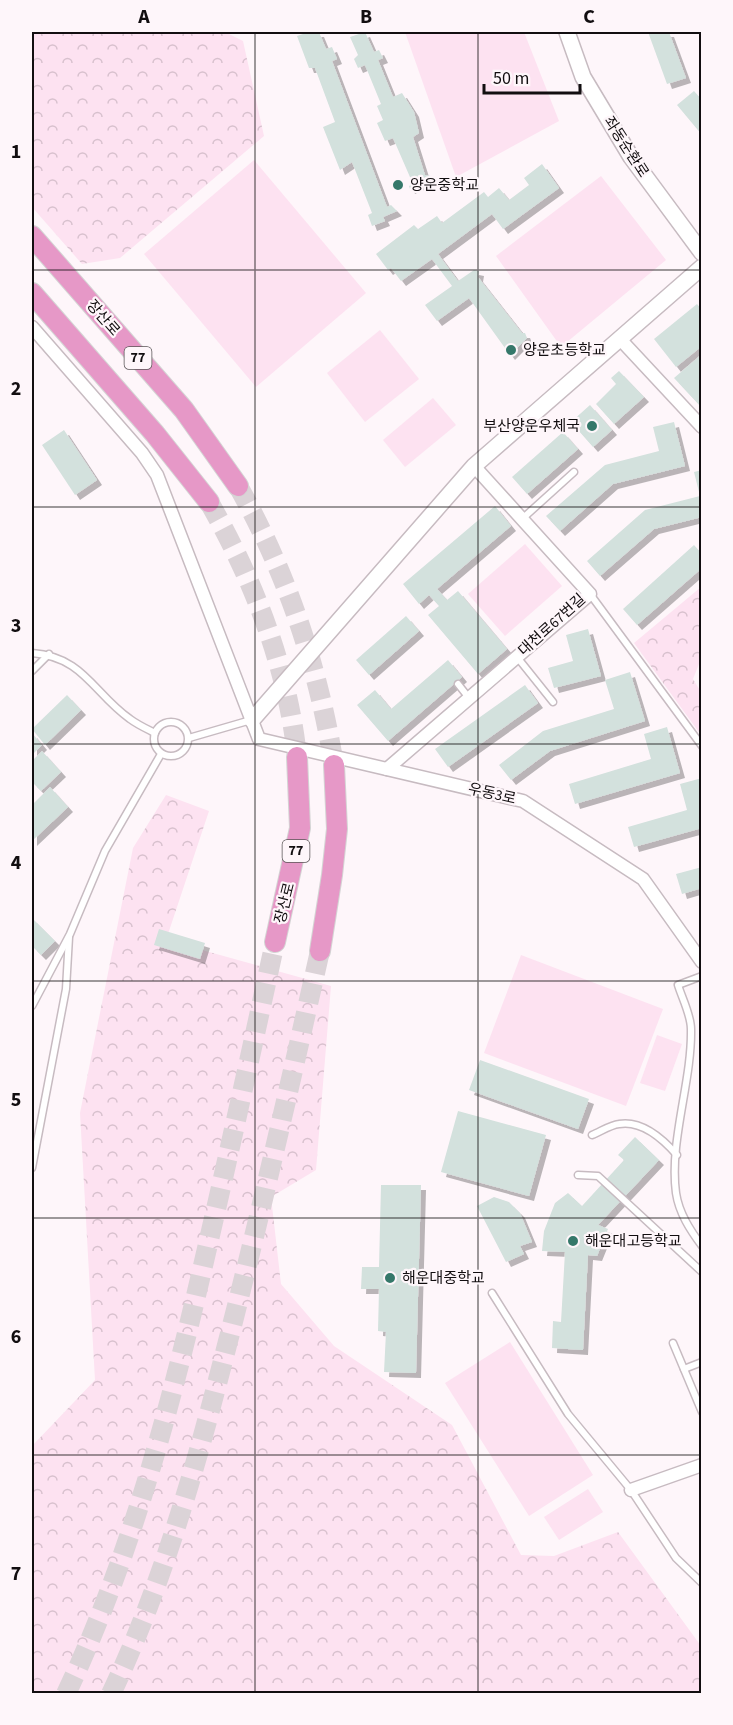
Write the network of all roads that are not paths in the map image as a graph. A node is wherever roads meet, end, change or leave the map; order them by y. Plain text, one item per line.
1 (567, 32) edge
2 (32, 236) edge
3 (702, 253) edge
4 (702, 267) edge
5 (32, 293) edge
6 (32, 327) edge
7 (620, 339) junction
8 (702, 427) edge
9 (474, 466) junction
10 (574, 472) dead end
11 (238, 486) tunnel mouth
12 (209, 502) tunnel mouth
13 (522, 519) junction
14 (590, 594) junction
15 (32, 653) edge
16 (49, 654) junction
17 (517, 657) junction
18 (32, 671) edge
19 (458, 684) dead end
20 (469, 698) junction
21 (553, 702) dead end
22 (252, 720) junction
23 (155, 733) junction
24 (189, 738) junction
25 (702, 746) edge
26 (161, 754) junction
27 (297, 757) tunnel mouth
28 (334, 765) tunnel mouth
29 (387, 769) junction
30 (70, 934) junction
31 (275, 942) tunnel mouth
32 (320, 951) tunnel mouth
33 (702, 962) edge
34 (702, 976) edge
35 (32, 1006) edge
36 (591, 1135) dead end
37 (676, 1155) junction
38 (32, 1168) edge
39 (578, 1175) dead end
40 (702, 1246) edge
41 (702, 1272) edge
42 (492, 1293) dead end
43 (673, 1343) dead end
44 (702, 1362) edge
45 (684, 1369) junction
46 (702, 1412) edge
47 (702, 1465) edge
48 (631, 1490) junction
49 (702, 1583) edge

1 - 3 street, 좌동순환로
2 - 11 highway, 장산로 / 77
4 - 7 street
5 - 12 highway, 77
6 - 22 street
7 - 8 street
7 - 9 street
9 - 13 street, 대천로67번길
9 - 22 street
10 - 13 lane
13 - 14 street, 대천로67번길
14 - 17 street, 대천로67번길
14 - 25 lane
15 - 16 lane
16 - 18 lane
16 - 23 lane
17 - 20 street, 대천로67번길
17 - 21 lane
19 - 20 lane
20 - 29 street, 대천로67번길
22 - 24 lane
22 - 29 street, 우동3로
23 - 24 lane
23 - 26 lane
24 - 26 lane
26 - 30 lane
27 - 31 highway, 장산로 / 77
28 - 32 highway
29 - 33 street, 우동3로
30 - 35 lane
30 - 38 lane
34 - 37 lane
36 - 37 lane
37 - 40 lane
39 - 41 lane
42 - 48 lane
43 - 45 lane
44 - 45 lane
45 - 46 lane
47 - 48 street
48 - 49 lane

